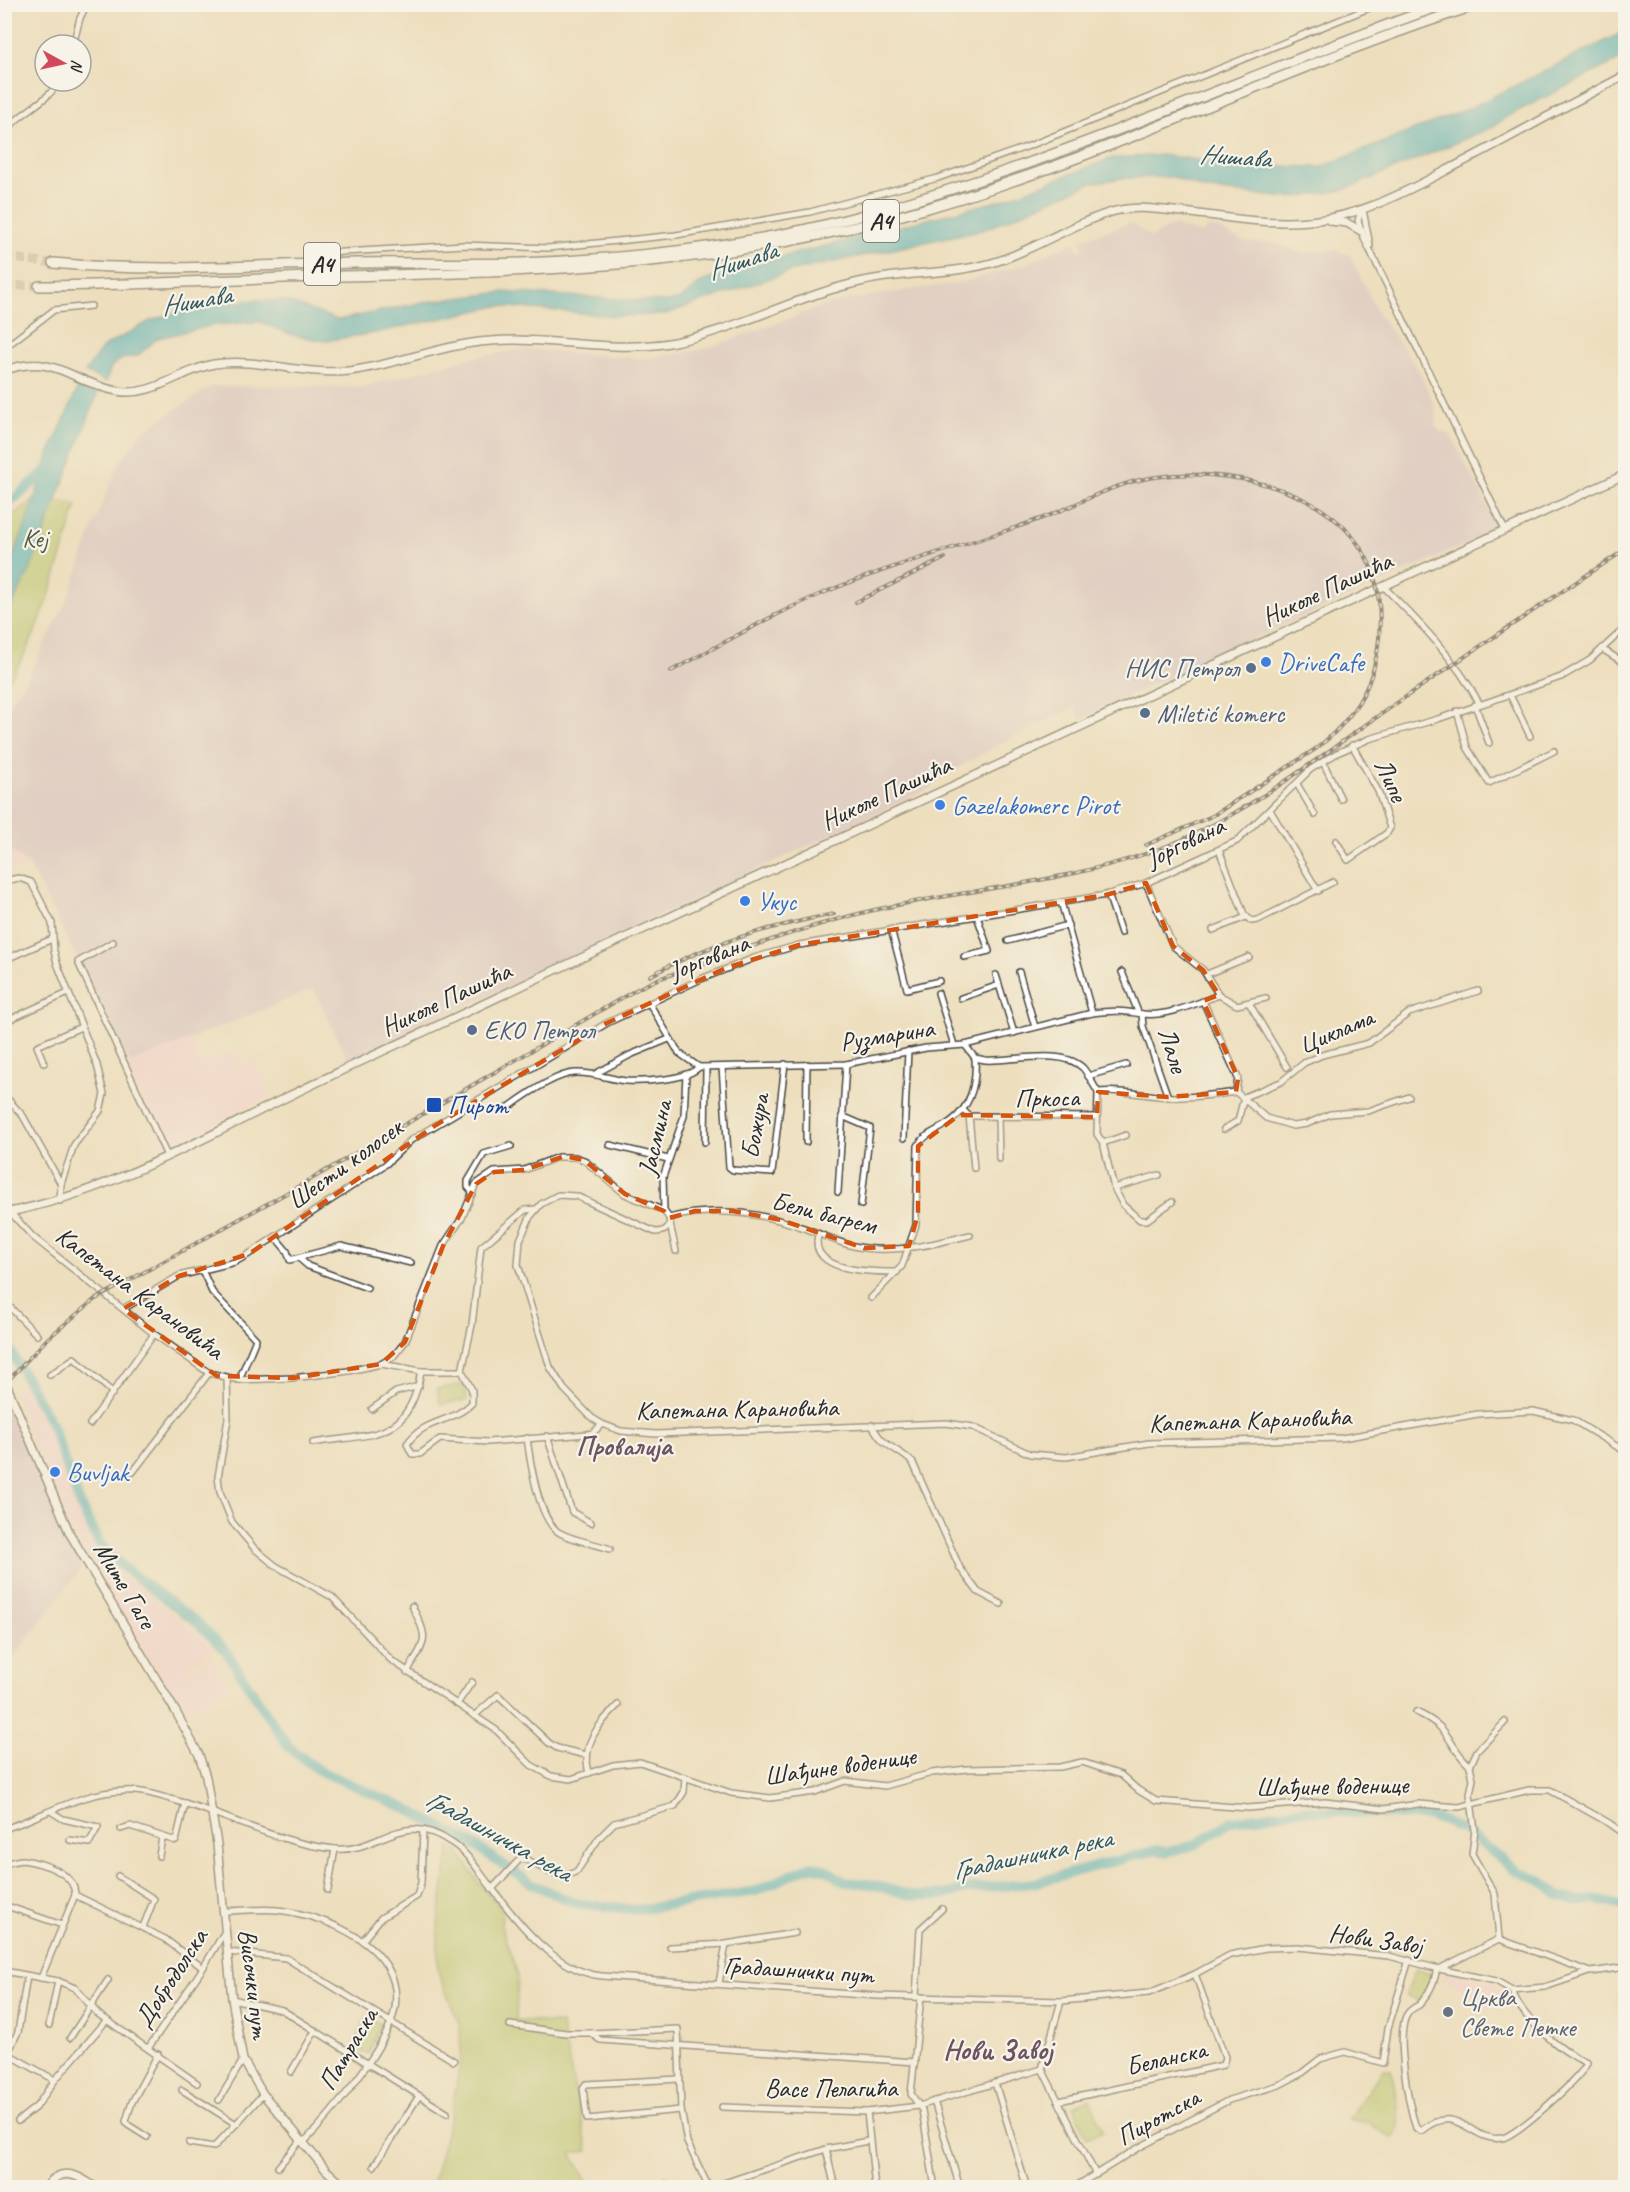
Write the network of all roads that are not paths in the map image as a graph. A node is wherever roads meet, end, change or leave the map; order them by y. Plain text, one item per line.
1 (87, 4) edge
2 (1379, 4) edge
3 (1445, 4) edge
4 (1480, 4) edge
5 (76, 33) edge
6 (1626, 75) edge
7 (52, 93) edge
8 (4, 134) edge
9 (1362, 210) junction
10 (1325, 219) junction
11 (1361, 231) junction
12 (1371, 250) junction
13 (309, 254) dead end
14 (53, 263) tunnel mouth
15 (39, 286) tunnel mouth
16 (91, 306) dead end
17 (4, 348) edge
18 (4, 371) edge
19 (1626, 474) edge
20 (1505, 530) junction
21 (1383, 586) junction
22 (1626, 627) edge
23 (1602, 650) junction
24 (1626, 664) edge
25 (1510, 694) junction
26 (1477, 704) junction
27 (1457, 711) junction
28 (1530, 736) dead end
29 (1489, 743) dead end
30 (1352, 746) junction
31 (1554, 751) dead end
32 (1323, 762) junction
33 (1297, 784) junction
34 (1341, 799) dead end
35 (1270, 810) junction
36 (1316, 815) dead end
37 (1336, 841) dead end
38 (1219, 850) junction
39 (4, 881) edge
40 (1333, 882) dead end
41 (1146, 883) junction
42 (1318, 891) junction
43 (1108, 894) junction
44 (1061, 902) junction
45 (977, 916) junction
46 (1246, 917) junction
47 (1068, 926) junction
48 (891, 928) junction
49 (1213, 930) dead end
50 (1121, 933) dead end
51 (52, 939) junction
52 (1008, 941) dead end
53 (113, 942) dead end
54 (964, 957) dead end
55 (1249, 957) dead end
56 (4, 960) edge
57 (1019, 972) dead end
58 (1122, 972) dead end
59 (1207, 974) junction
60 (996, 975) dead end
61 (939, 981) dead end
62 (999, 985) junction
63 (1478, 991) dead end
64 (68, 993) junction
65 (938, 993) dead end
66 (1219, 995) junction
67 (961, 998) dead end
68 (1266, 998) dead end
69 (1203, 1000) junction
70 (649, 1003) junction
71 (1249, 1004) junction
72 (1092, 1013) junction
73 (1140, 1013) junction
74 (4, 1022) edge
75 (1035, 1027) junction
76 (81, 1028) junction
77 (1014, 1033) junction
78 (669, 1039) junction
79 (954, 1045) junction
80 (964, 1045) junction
81 (908, 1051) junction
82 (975, 1058) junction
83 (44, 1064) dead end
84 (786, 1064) junction
85 (807, 1064) junction
86 (846, 1064) junction
87 (1126, 1065) dead end
88 (1287, 1067) dead end
89 (702, 1068) junction
90 (722, 1068) junction
91 (595, 1074) junction
92 (686, 1074) junction
93 (1088, 1076) junction
94 (1098, 1092) junction
95 (1236, 1092) junction
96 (4, 1095) edge
97 (1168, 1097) junction
98 (1244, 1097) junction
99 (1409, 1097) dead end
100 (509, 1107) dead end
101 (966, 1113) junction
102 (842, 1116) junction
103 (1097, 1117) junction
104 (998, 1118) junction
105 (1224, 1129) dead end
106 (1126, 1135) dead end
107 (904, 1138) dead end
108 (705, 1142) dead end
109 (806, 1142) dead end
110 (1103, 1143) junction
111 (610, 1145) dead end
112 (511, 1146) dead end
113 (167, 1156) junction
114 (668, 1159) junction
115 (999, 1159) dead end
116 (975, 1168) dead end
117 (1159, 1175) dead end
118 (62, 1184) junction
119 (1114, 1188) junction
120 (473, 1192) junction
121 (838, 1192) dead end
122 (60, 1201) junction
123 (1172, 1202) dead end
124 (861, 1205) dead end
125 (536, 1209) junction
126 (664, 1211) junction
127 (7, 1213) edge
128 (670, 1221) junction
129 (818, 1235) junction
130 (970, 1235) dead end
131 (276, 1238) junction
132 (909, 1246) junction
133 (676, 1251) dead end
134 (300, 1259) junction
135 (411, 1263) dead end
136 (202, 1270) junction
137 (897, 1272) junction
138 (367, 1288) dead end
139 (871, 1298) dead end
140 (4, 1301) edge
141 (123, 1309) junction
142 (154, 1334) junction
143 (37, 1335) dead end
144 (381, 1364) junction
145 (421, 1371) junction
146 (462, 1371) junction
147 (209, 1373) junction
148 (50, 1375) dead end
149 (227, 1378) junction
150 (4, 1379) edge
151 (239, 1380) junction
152 (419, 1386) junction
153 (113, 1393) junction
154 (372, 1409) dead end
155 (90, 1424) dead end
156 (602, 1424) junction
157 (872, 1425) junction
158 (547, 1436) junction
159 (526, 1438) junction
160 (313, 1443) dead end
161 (1626, 1452) edge
162 (133, 1472) dead end
163 (591, 1523) dead end
164 (609, 1549) dead end
165 (1001, 1604) dead end
166 (412, 1606) dead end
167 (407, 1672) junction
168 (472, 1682) dead end
169 (457, 1704) junction
170 (618, 1705) dead end
171 (1416, 1712) dead end
172 (475, 1715) junction
173 (1505, 1722) dead end
174 (586, 1755) junction
175 (1470, 1766) junction
176 (589, 1773) junction
177 (685, 1777) junction
178 (185, 1803) junction
179 (1472, 1803) junction
180 (212, 1811) junction
181 (52, 1812) junction
182 (121, 1828) dead end
183 (4, 1829) edge
184 (423, 1830) junction
185 (1626, 1835) edge
186 (162, 1837) junction
187 (70, 1840) dead end
188 (335, 1849) junction
189 (159, 1856) dead end
190 (4, 1864) edge
191 (118, 1876) dead end
192 (492, 1889) junction
193 (328, 1890) dead end
194 (75, 1895) junction
195 (4, 1905) edge
196 (942, 1909) dead end
197 (223, 1911) junction
198 (62, 1925) junction
199 (143, 1927) junction
200 (225, 1929) junction
201 (795, 1933) dead end
202 (1499, 1939) junction
203 (363, 1940) junction
204 (726, 1944) junction
205 (670, 1947) dead end
206 (1311, 1949) joint
207 (228, 1952) junction
208 (1409, 1960) junction
209 (1626, 1967) edge
210 (203, 1968) junction
211 (1438, 1968) junction
212 (4, 1971) edge
213 (1591, 1972) junction
214 (1195, 1974) junction
215 (27, 1976) junction
216 (41, 1978) junction
217 (108, 1980) dead end
218 (58, 1982) junction
219 (719, 1983) junction
220 (1512, 1990) junction
221 (919, 1997) junction
222 (232, 1999) junction
223 (1061, 2001) junction
224 (91, 2005) junction
225 (106, 2020) junction
226 (390, 2024) junction
227 (49, 2025) dead end
228 (510, 2025) dead end
229 (315, 2031) junction
230 (591, 2033) junction
231 (70, 2038) dead end
232 (680, 2045) junction
233 (149, 2047) junction
234 (158, 2054) junction
235 (9, 2055) junction
236 (243, 2060) junction
237 (4, 2061) edge
238 (454, 2061) dead end
239 (915, 2062) junction
240 (367, 2064) junction
241 (1042, 2069) junction
242 (291, 2072) dead end
243 (679, 2079) junction
244 (55, 2080) junction
245 (197, 2083) dead end
246 (995, 2083) junction
247 (182, 2090) dead end
248 (263, 2094) junction
249 (419, 2096) junction
250 (219, 2100) dead end
251 (934, 2101) junction
252 (1059, 2101) junction
253 (722, 2106) dead end
254 (919, 2106) junction
255 (681, 2110) junction
256 (867, 2112) junction
257 (447, 2113) dead end
258 (18, 2121) dead end
259 (236, 2124) junction
260 (147, 2137) dead end
261 (868, 2141) junction
262 (302, 2142) junction
263 (189, 2144) dead end
264 (826, 2149) junction
265 (374, 2166) dead end
266 (278, 2167) dead end
267 (1096, 2175) junction
268 (666, 2184) dead end
269 (46, 2187) edge
270 (96, 2187) edge
271 (346, 2187) edge
272 (674, 2187) edge
273 (709, 2187) edge
274 (835, 2187) edge
275 (875, 2187) edge
276 (935, 2187) edge
277 (960, 2187) edge
278 (1027, 2187) edge
279 (1072, 2187) edge

1 - 5 street
2 - 13 street
3 - 14 highway, A4
4 - 15 highway, A4
6 - 9 main road
7 - 8 street
9 - 10 main road
9 - 11 street
9 - 12 street
10 - 11 main road
10 - 18 main road
11 - 12 street
12 - 20 street
16 - 17 street
19 - 20 main road, Николе Пашића
20 - 21 main road, Николе Пашића
21 - 26 street
21 - 113 main road, Николе Пашића
22 - 23 street, Јоргована
23 - 24 street
23 - 25 street, Јоргована
25 - 26 street, Јоргована
25 - 28 street
26 - 27 street, Јоргована
26 - 29 street
27 - 30 street, Јоргована
27 - 31 street
30 - 32 street, Јоргована
30 - 37 street, Липе
32 - 33 street, Јоргована
32 - 34 street
33 - 35 street, Јоргована
33 - 36 street
35 - 38 street, Јоргована
35 - 42 street
38 - 41 street, Јоргована
38 - 46 street
39 - 51 street
40 - 42 street
41 - 43 street, Јоргована
41 - 59 street
42 - 46 street
43 - 44 street, Јоргована
43 - 50 street
44 - 45 street, Јоргована
44 - 47 street
45 - 48 street, Јоргована
45 - 54 street
46 - 49 street
47 - 52 street
47 - 72 street
48 - 61 street
48 - 70 street, Јоргована
51 - 56 street
51 - 64 street
53 - 113 street
55 - 59 street
57 - 75 street
58 - 73 street
59 - 66 street
60 - 62 street
62 - 67 street
62 - 77 street
63 - 98 street, Циклама
64 - 74 street
64 - 76 street
65 - 79 street, Рузмарина
66 - 69 street, Рузмарина
66 - 71 street
68 - 71 street
69 - 73 street, Рузмарина
69 - 95 street
70 - 78 street
70 - 131 street, Шести колосек
71 - 88 street
72 - 73 street, Рузмарина
72 - 75 street, Рузмарина
73 - 97 street, Лале
75 - 77 street, Рузмарина
76 - 83 street
76 - 118 street
77 - 80 street, Рузмарина
78 - 89 street
78 - 91 street
79 - 80 street
79 - 81 street, Рузмарина
80 - 82 street
81 - 86 street, Рузмарина
81 - 107 street
82 - 93 street
82 - 101 street
84 - 85 street, Рузмарина
84 - 90 street, Рузмарина
84 - 90 street, Божура
85 - 86 street, Рузмарина
85 - 109 street, Рузмарина
86 - 102 street
87 - 93 street
89 - 90 street, Рузмарина
89 - 92 street, Рузмарина
89 - 108 street
91 - 92 street, Рузмарина
91 - 100 street, Рузмарина
92 - 114 street, Јасмина
93 - 94 street
94 - 97 street
94 - 103 street
95 - 97 street
95 - 98 street
96 - 118 street
98 - 99 street
98 - 105 street
101 - 104 street, Пркоса
101 - 116 street
101 - 132 street
102 - 121 street
102 - 124 street
103 - 104 street, Пркоса
103 - 110 street
104 - 115 street, Пркоса
106 - 110 street
110 - 119 street
111 - 114 street
112 - 120 street
113 - 122 main road, Николе Пашића
114 - 126 street, Јасмина
117 - 119 street
118 - 122 street
119 - 123 street
120 - 126 street
120 - 144 street
122 - 127 main road, Николе Пашића
125 - 128 street
125 - 146 street
125 - 156 street, Капетана Карановића
126 - 128 street
127 - 141 street, Капетана Карановића
128 - 129 street, Бели багрем
128 - 133 street
129 - 132 street, Бели багрем
129 - 137 street
130 - 132 street, Бели багрем
131 - 134 street
131 - 136 street, Шести колосек
132 - 137 street
134 - 135 street
134 - 138 street
136 - 141 street, Шести колосек
136 - 151 street
137 - 139 street
140 - 143 street
141 - 142 street, Капетана Карановића
142 - 147 street, Капетана Карановића
142 - 153 street
144 - 145 street
144 - 151 street, Капетана Карановића
145 - 146 street
145 - 152 street
146 - 159 street
147 - 149 street, Капетана Карановића
147 - 162 street
148 - 153 street
149 - 151 street, Капетана Карановића
149 - 167 street, Шађине воденице
150 - 180 main road, Мите Гаге
152 - 154 street
152 - 160 street
153 - 155 street
156 - 157 street, Капетана Карановића
156 - 158 street
157 - 161 street, Капетана Карановића
157 - 165 street, Капетана Карановића
158 - 159 street
158 - 163 street
159 - 164 street
166 - 167 street
167 - 169 street, Шађине воденице
168 - 169 street
169 - 172 street, Шађине воденице
170 - 174 street
171 - 175 street
172 - 174 street
172 - 176 street, Шађине воденице
173 - 175 street
174 - 176 street
175 - 179 street
176 - 177 street, Шађине воденице
177 - 179 street, Шађине воденице
177 - 192 street
178 - 180 street
178 - 181 street
178 - 186 street
179 - 185 street, Шађине воденице
179 - 202 street
180 - 188 street
180 - 197 main road, Височки пут
181 - 183 street
181 - 187 street
182 - 186 street
184 - 188 street
184 - 192 street, Градашнички пут
184 - 203 street
186 - 189 street
188 - 193 street
190 - 194 street
191 - 199 street
192 - 219 street, Градашнички пут
194 - 198 street
194 - 199 street
195 - 198 street
196 - 221 street
197 - 200 main road, Височки пут
197 - 203 street, Патраска
198 - 216 street
199 - 210 street
200 - 207 main road, Височки пут
200 - 210 street, Добродолска
201 - 204 street
202 - 211 street
202 - 213 street
203 - 226 street, Патраска
204 - 205 street
204 - 219 street
206 - 208 street, Нови Завој
206 - 214 street, Градашнички пут
207 - 222 main road, Височки пут
207 - 226 street
208 - 211 street, Нови Завој
208 - 267 street, Пиротска
209 - 213 street
210 - 233 street, Добродолска
211 - 220 street, Нови Завој
211 - 220 street
212 - 215 street, Добродолска
213 - 220 street
214 - 223 street, Градашнички пут
214 - 252 street, Беланска
215 - 216 street, Добродолска
215 - 235 street
216 - 218 street, Добродолска
217 - 224 street, Добродолска
218 - 224 street, Добродолска
218 - 227 street
219 - 221 street, Градашнички пут
221 - 223 street, Градашнички пут
221 - 239 street
222 - 229 street
222 - 236 main road, Височки пут
223 - 241 street
224 - 225 street, Добродолска
224 - 231 street, Добродолска
225 - 233 street, Добродолска
225 - 244 street
226 - 238 street
226 - 240 street, Патраска
228 - 230 street
229 - 240 street
229 - 242 street
230 - 232 street
230 - 232 street
232 - 239 street
232 - 243 street
233 - 234 street
234 - 245 street
234 - 260 street
235 - 237 street
235 - 244 street
236 - 248 main road, Височки пут
236 - 250 street
239 - 254 street
240 - 249 street
240 - 262 street, Патраска
241 - 246 street, Васе Пелагића
241 - 252 street
243 - 255 street
243 - 255 street
244 - 258 street
246 - 251 street, Васе Пелагића
246 - 278 street
247 - 259 street
248 - 259 street
248 - 262 main road, Височки пут
249 - 257 street
249 - 265 street
251 - 254 street, Васе Пелагића
251 - 277 street
252 - 267 street
253 - 256 street, Васе Пелагића
254 - 256 street, Васе Пелагића
254 - 276 street
255 - 273 street
256 - 261 street
259 - 263 street
261 - 264 street
261 - 275 street
262 - 266 street, Патраска
262 - 271 main road, Височки пут
264 - 273 street
264 - 274 street
267 - 279 street, Пиротска
268 - 272 street
269 - 270 main road

